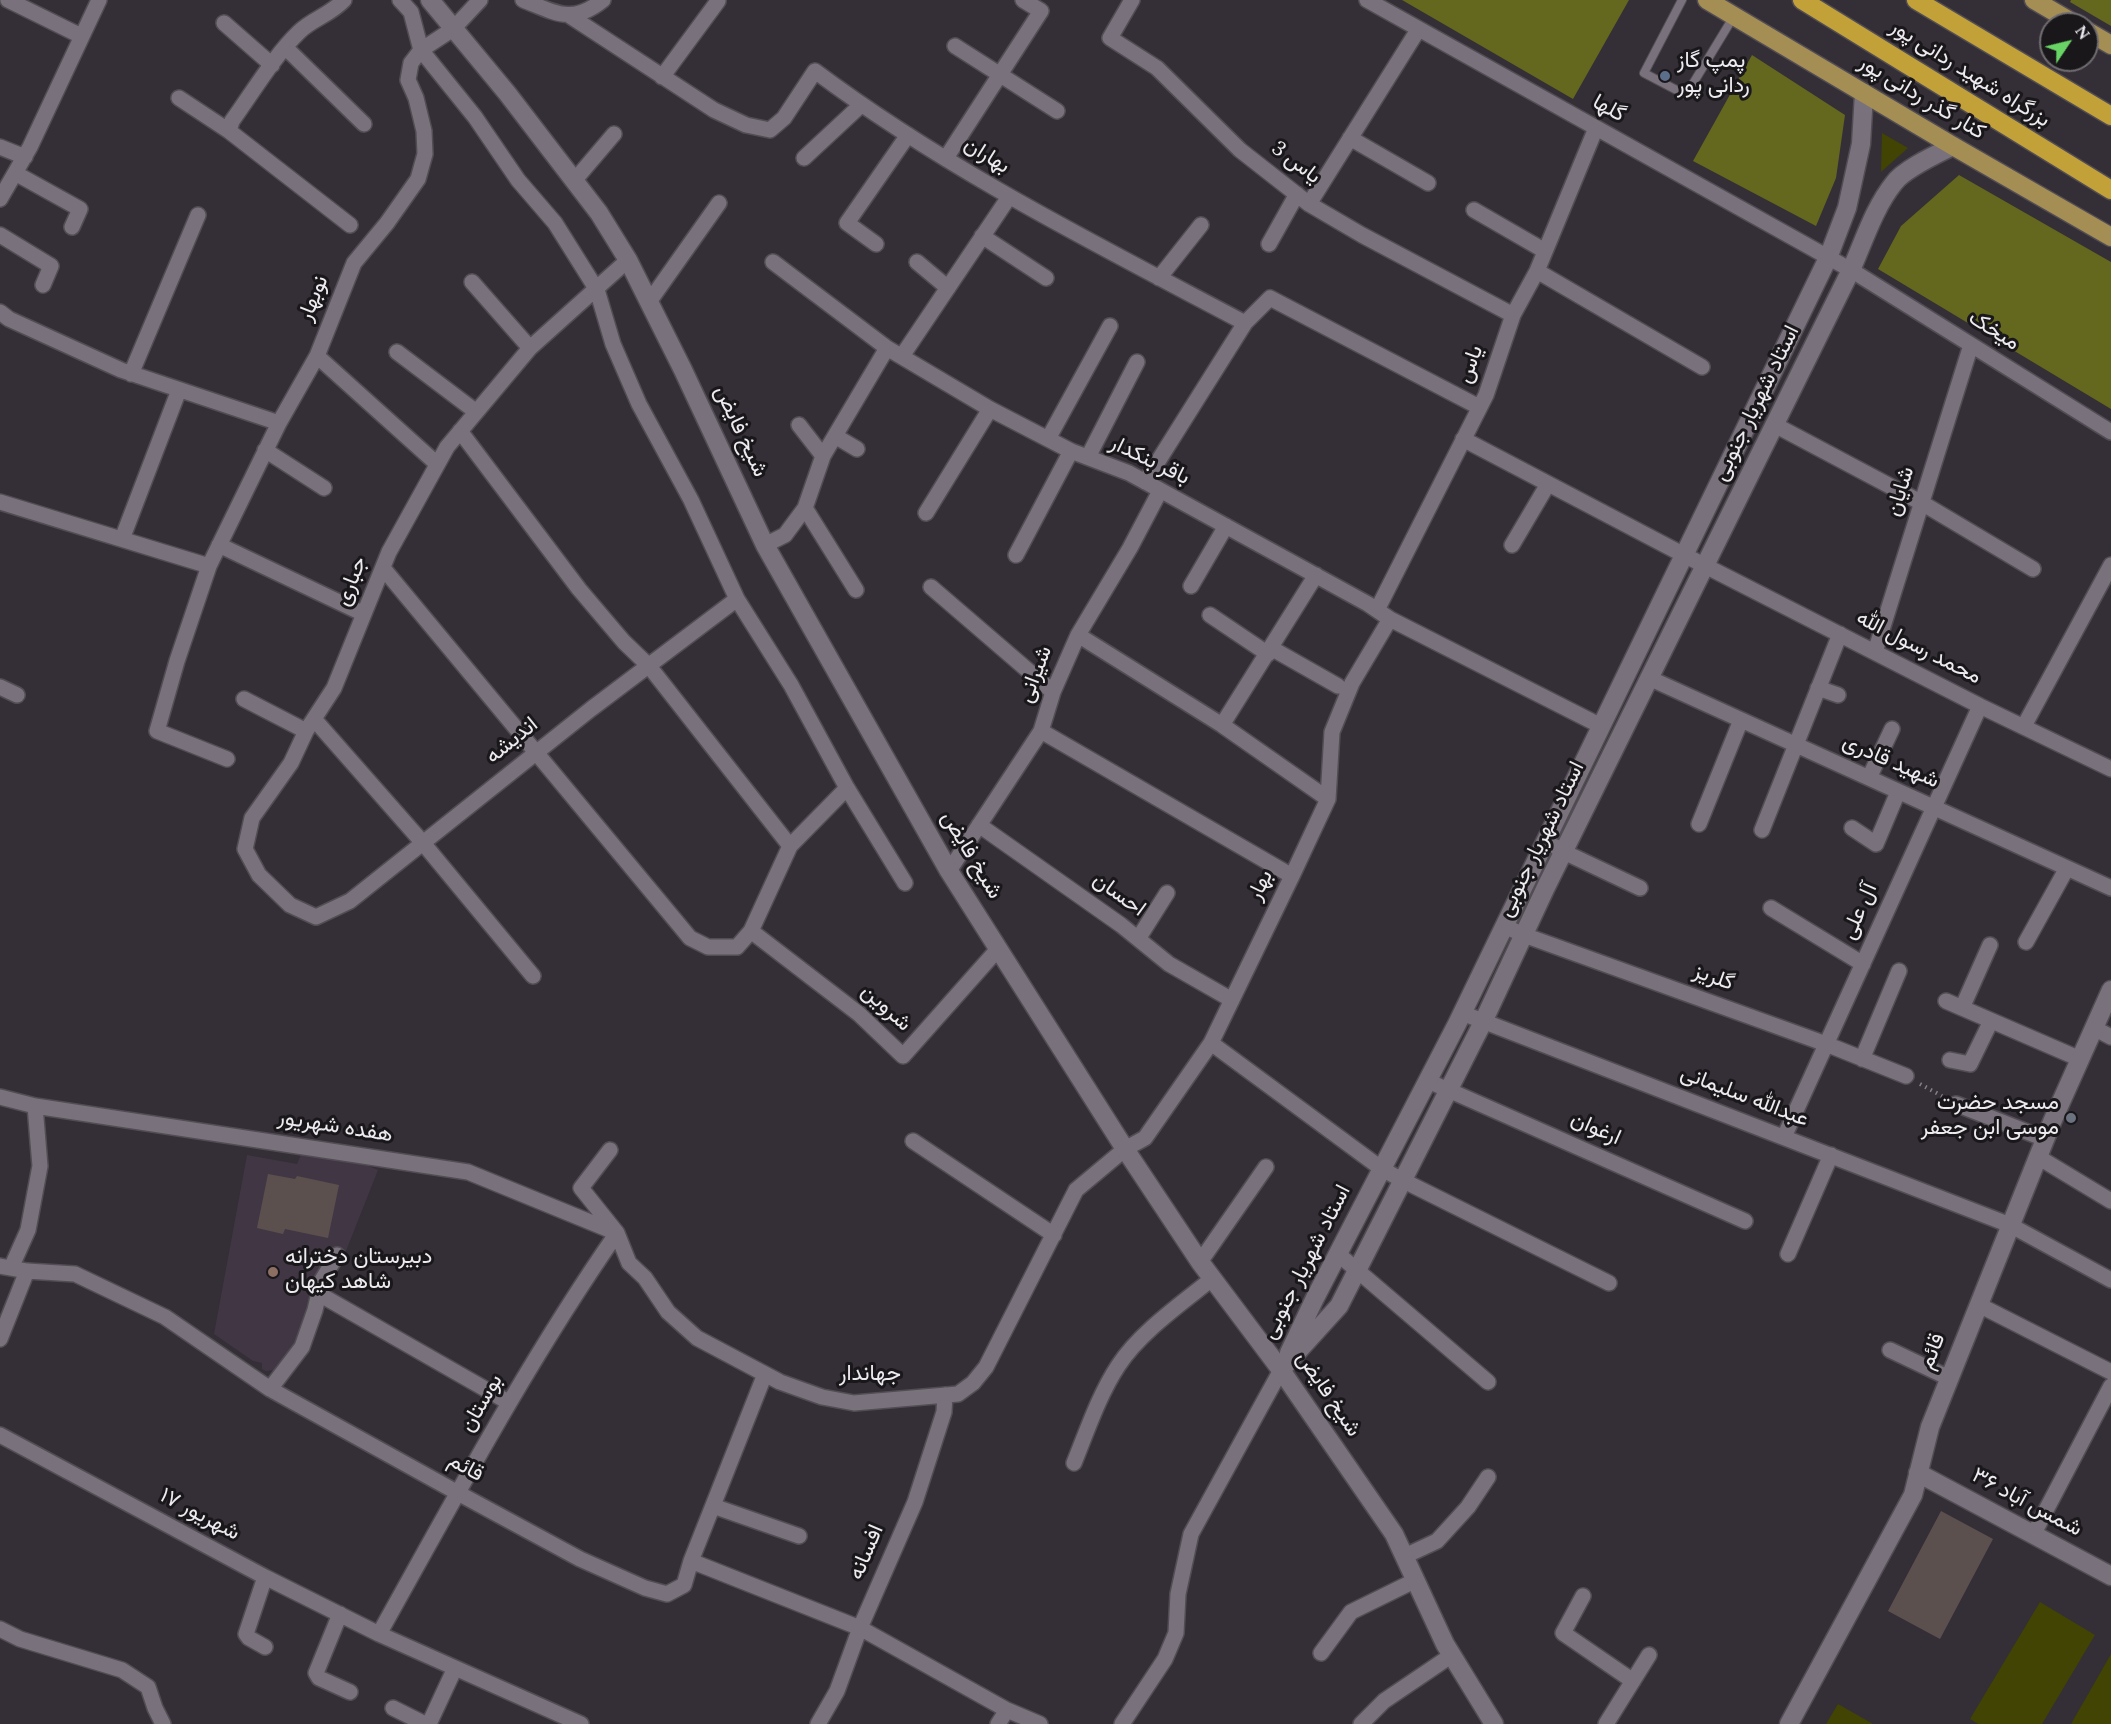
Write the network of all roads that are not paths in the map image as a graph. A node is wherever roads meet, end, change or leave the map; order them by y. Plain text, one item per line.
1 (8, 0) edge
2 (99, 0) edge
3 (344, 0) edge
4 (400, 0) edge
5 (430, 0) edge
6 (480, 0) edge
7 (523, 0) edge
8 (603, 0) edge
9 (1023, 0) edge
10 (1132, 0) edge
11 (1367, 0) edge
12 (1682, 0) edge
13 (1707, 0) edge
14 (1802, 0) edge
15 (1916, 0) edge
16 (718, 1) edge
17 (2044, 3) edge
18 (2057, 12) edge
19 (570, 16) junction
20 (1734, 16) junction
21 (224, 23) dead end
22 (453, 29) junction
23 (1418, 30) junction
24 (81, 36) junction
25 (955, 46) dead end
26 (286, 48) junction
27 (421, 50) junction
28 (272, 65) junction
29 (1000, 75) junction
30 (662, 77) junction
31 (1864, 93) junction
32 (179, 98) dead end
33 (861, 105) junction
34 (1057, 111) dead end
35 (2111, 116) edge
36 (364, 124) dead end
37 (1596, 128) junction
38 (229, 131) junction
39 (614, 134) dead end
40 (908, 135) junction
41 (1350, 138) junction
42 (1953, 146) junction
43 (0, 147) edge
44 (25, 157) junction
45 (804, 158) dead end
46 (946, 158) junction
47 (15, 173) junction
48 (574, 181) junction
49 (1428, 183) dead end
50 (2111, 190) edge
51 (1297, 194) junction
52 (1009, 197) junction
53 (0, 199) edge
54 (719, 203) dead end
55 (1309, 204) junction
56 (1474, 210) dead end
57 (198, 215) dead end
58 (350, 225) dead end
59 (1201, 225) dead end
60 (72, 227) dead end
61 (0, 235) edge
62 (982, 236) junction
63 (2111, 237) edge
64 (876, 243) dead end
65 (1269, 244) dead end
66 (1545, 251) junction
67 (1828, 258) junction
68 (628, 260) junction
69 (773, 262) dead end
70 (917, 262) dead end
71 (1851, 270) junction
72 (1536, 271) junction
73 (1046, 278) dead end
74 (1160, 278) junction
75 (472, 282) dead end
76 (43, 285) dead end
77 (948, 288) junction
78 (597, 290) junction
79 (649, 302) junction
80 (0, 312) edge
81 (1513, 315) junction
82 (1245, 323) junction
83 (1110, 326) dead end
84 (1971, 345) junction
85 (530, 348) junction
86 (887, 348) junction
87 (397, 352) dead end
88 (317, 356) junction
89 (902, 356) junction
90 (1137, 362) dead end
91 (1702, 367) dead end
92 (131, 374) junction
93 (179, 390) junction
94 (1479, 407) junction
95 (990, 410) junction
96 (476, 411) junction
97 (279, 423) junction
98 (1775, 424) junction
99 (799, 425) dead end
100 (460, 431) junction
101 (2111, 432) edge
102 (835, 436) junction
103 (1048, 439) junction
104 (1462, 439) junction
105 (265, 450) junction
106 (857, 450) dead end
107 (1071, 451) junction
108 (823, 456) junction
109 (1088, 457) junction
110 (437, 464) junction
111 (1145, 482) junction
112 (1548, 484) junction
113 (324, 488) dead end
114 (1160, 490) junction
115 (0, 502) edge
116 (1922, 503) junction
117 (805, 508) junction
118 (926, 513) dead end
119 (1226, 526) junction
120 (122, 539) junction
121 (219, 544) junction
122 (765, 545) junction
123 (1512, 545) dead end
124 (1016, 555) dead end
125 (1684, 555) junction
126 (1706, 565) junction
127 (2111, 565) edge
128 (208, 566) junction
129 (383, 568) junction
130 (2033, 569) dead end
131 (1316, 575) junction
132 (1191, 586) dead end
133 (931, 587) dead end
134 (2097, 589) junction
135 (856, 590) dead end
136 (2111, 598) edge
137 (737, 599) junction
138 (1377, 610) junction
139 (364, 614) junction
140 (1210, 615) dead end
141 (1390, 619) junction
142 (1840, 634) junction
143 (1078, 635) junction
144 (1270, 651) junction
145 (1875, 652) junction
146 (649, 666) junction
147 (1650, 678) junction
148 (1338, 686) dead end
149 (0, 687) edge
150 (1818, 688) junction
151 (1053, 692) junction
152 (18, 695) dead end
153 (1838, 695) dead end
154 (244, 699) dead end
155 (1980, 706) junction
156 (1741, 720) junction
157 (310, 725) junction
158 (1222, 725) junction
159 (1601, 726) junction
160 (2024, 726) junction
161 (1892, 729) dead end
162 (1041, 730) junction
163 (1796, 745) junction
164 (537, 752) junction
165 (227, 759) dead end
166 (2111, 769) edge
167 (1869, 778) junction
168 (846, 788) junction
169 (1898, 792) junction
170 (1328, 799) junction
171 (1933, 807) junction
172 (1699, 824) dead end
173 (979, 825) junction
174 (1851, 828) dead end
175 (1762, 830) dead end
176 (1547, 839) junction
177 (423, 843) junction
178 (790, 846) junction
179 (1564, 852) junction
180 (2067, 868) junction
181 (949, 871) junction
182 (1292, 876) junction
183 (905, 883) dead end
184 (1640, 888) dead end
185 (2111, 888) edge
186 (1167, 893) dead end
187 (1771, 908) dead end
188 (316, 917) joint
189 (1504, 926) junction
190 (751, 931) junction
191 (1524, 935) junction
192 (1138, 939) junction
193 (2026, 942) dead end
194 (1990, 945) dead end
195 (998, 949) junction
196 (1863, 964) junction
197 (1899, 971) dead end
198 (533, 976) dead end
199 (2111, 990) edge
200 (1232, 1000) junction
201 (1946, 1001) dead end
202 (1962, 1008) junction
203 (1462, 1013) junction
204 (1991, 1021) junction
205 (1483, 1022) junction
206 (2094, 1028) junction
207 (2111, 1037) edge
208 (1211, 1043) junction
209 (1826, 1044) junction
210 (1862, 1059) junction
211 (2080, 1059) junction
212 (1950, 1060) dead end
213 (1906, 1077) road end
214 (1428, 1081) junction
215 (1448, 1090) junction
216 (0, 1097) edge
217 (1956, 1104) road end
218 (35, 1106) junction
219 (1784, 1137) junction
220 (2045, 1139) junction
221 (913, 1141) dead end
222 (1125, 1149) junction
223 (610, 1150) dead end
224 (1830, 1155) junction
225 (2038, 1157) junction
226 (1266, 1167) dead end
227 (1382, 1169) junction
228 (1402, 1180) junction
229 (2111, 1201) edge
230 (1745, 1221) dead end
231 (2010, 1225) junction
232 (616, 1233) junction
233 (1054, 1235) junction
234 (1338, 1254) junction
235 (1788, 1254) dead end
236 (337, 1255) dead end
237 (1200, 1262) junction
238 (5, 1267) edge
239 (27, 1271) junction
240 (1357, 1271) junction
241 (1213, 1278) junction
242 (2111, 1280) edge
243 (1609, 1283) dead end
244 (319, 1294) junction
245 (1979, 1305) junction
246 (0, 1340) edge
247 (1890, 1350) dead end
248 (1281, 1370) junction
249 (2111, 1372) edge
250 (765, 1374) junction
251 (1950, 1378) junction
252 (1488, 1382) dead end
253 (2111, 1386) edge
254 (270, 1389) junction
255 (945, 1395) junction
256 (508, 1402) junction
257 (0, 1435) edge
258 (1074, 1463) dead end
259 (1918, 1473) junction
260 (1488, 1477) dead end
261 (458, 1493) junction
262 (713, 1506) junction
263 (2033, 1535) junction
264 (799, 1536) dead end
265 (1405, 1556) junction
266 (691, 1561) junction
267 (2111, 1576) edge
268 (265, 1577) junction
269 (1416, 1581) junction
270 (1583, 1596) dead end
271 (340, 1614) junction
272 (860, 1628) junction
273 (0, 1629) edge
274 (379, 1634) junction
275 (265, 1647) dead end
276 (1321, 1653) dead end
277 (1452, 1655) junction
278 (1649, 1655) dead end
279 (455, 1668) junction
280 (1633, 1681) junction
281 (350, 1692) dead end
282 (393, 1708) dead end
283 (1007, 1710) junction
284 (163, 1724) edge
285 (424, 1724) edge
286 (429, 1724) edge
287 (581, 1724) edge
288 (818, 1724) edge
289 (998, 1724) edge
290 (1040, 1724) edge
291 (1122, 1724) edge
292 (1360, 1724) edge
293 (1494, 1724) edge
294 (1606, 1724) edge
295 (1789, 1724) edge

1 - 24 street
2 - 24 street
3 - 26 street
4 - 27 street
5 - 22 street, شیخ فایض
6 - 22 street
7 - 19 street, بهاران
8 - 19 street
9 - 29 street
10 - 51 street, یاس 3
11 - 23 street, گلها
12 - 20 lane
13 - 20 main road, کنار گذر ردانی پور
14 - 50 highway, بزرگراه شهید ردانی پور
15 - 35 highway, بزرگراه شهید ردانی پور
16 - 30 street
17 - 18 main road
19 - 30 street, بهاران
20 - 31 main road, کنار گذر ردانی پور
21 - 28 street
22 - 27 street
22 - 48 street, شیخ فایض
23 - 37 street, گلها
23 - 41 street
24 - 44 street
25 - 29 street
26 - 28 street
26 - 36 street
27 - 78 street
27 - 88 street, نوبهار
28 - 38 street
29 - 34 street
29 - 46 street
30 - 33 street, بهاران
31 - 42 main road, کنار گذر ردانی پور
31 - 67 street, استاد شهریار جنوبی
32 - 38 street
33 - 40 street, بهاران
33 - 45 street
37 - 66 street, یاس
37 - 67 street, گلها
38 - 58 street
39 - 48 street
40 - 46 street, بهاران
40 - 64 street
41 - 49 street
41 - 55 street
42 - 63 main road, کنار گذر ردانی پور
42 - 71 street, استاد شهریار جنوبی
43 - 44 street
44 - 47 street
46 - 52 street, بهاران
47 - 53 street
47 - 60 street
48 - 68 street, شیخ فایض
51 - 55 street, یاس 3
51 - 65 street
52 - 62 street
52 - 74 street, بهاران
54 - 79 street
55 - 81 street, یاس 3
56 - 66 street
57 - 92 street
59 - 74 street
61 - 76 street
62 - 73 street
62 - 77 street
66 - 72 street, یاس
67 - 71 street, گلها
67 - 125 street, استاد شهریار جنوبی
68 - 78 street, جباری
68 - 79 street, شیخ فایض
69 - 86 street, باقر بنکدار
70 - 77 street
71 - 84 street, میخک
71 - 98 street, استاد شهریار جنوبی
72 - 81 street, یاس
72 - 91 street
74 - 82 street, بهاران
75 - 85 street
77 - 89 street
78 - 85 street, جباری
78 - 137 street
79 - 122 street, شیخ فایض
80 - 92 street
81 - 94 street, یاس
82 - 94 street
82 - 111 street
83 - 103 street
84 - 101 street, میخک
84 - 116 street, شایان
85 - 96 street, جباری
86 - 89 street, باقر بنکدار
86 - 102 street
87 - 96 street
88 - 97 street, نوبهار
88 - 110 street
89 - 95 street, باقر بنکدار
90 - 109 street
92 - 93 street
93 - 97 street
93 - 120 street
94 - 104 street, یاس
95 - 103 street, باقر بنکدار
95 - 118 street
96 - 100 street, جباری
97 - 105 street, نوبهار
98 - 116 street
98 - 126 street, استاد شهریار جنوبی
99 - 108 street
100 - 110 street, جباری
100 - 146 street
102 - 106 street
102 - 108 street
103 - 107 street, باقر بنکدار
104 - 112 street, محمد رسول الله
104 - 138 street, یاس
105 - 113 street
105 - 121 street, نوبهار
107 - 109 street, باقر بنکدار
107 - 124 street
108 - 117 street
109 - 111 street, باقر بنکدار
110 - 129 street, جباری
111 - 114 street, باقر بنکدار
112 - 123 street
112 - 125 street, محمد رسول الله
114 - 119 street, باقر بنکدار
114 - 143 street, شیرانی
115 - 120 street
116 - 130 street
116 - 145 street, شایان
117 - 122 street
117 - 135 street
119 - 131 street, باقر بنکدار
119 - 132 street
120 - 128 street
121 - 128 street, نوبهار
121 - 139 street
122 - 181 street, شیخ فایض
125 - 126 street, محمد رسول الله
125 - 159 street, استاد شهریار جنوبی
126 - 142 street, محمد رسول الله
126 - 147 street, استاد شهریار جنوبی
127 - 134 street
128 - 165 street, نوبهار
129 - 139 street, جباری
129 - 164 street
131 - 138 street, باقر بنکدار
131 - 144 street
133 - 151 street
134 - 136 street
134 - 160 street
137 - 146 street, اندیشه
137 - 168 street
138 - 141 street, باقر بنکدار
139 - 157 street, جباری
140 - 144 street
141 - 159 street, باقر بنکدار
141 - 170 street, بهار
142 - 145 street, محمد رسول الله
142 - 150 street
143 - 151 street, شیرانی
143 - 158 street
144 - 148 street
144 - 158 street
145 - 155 street, محمد رسول الله
146 - 164 street, اندیشه
146 - 178 street
147 - 156 street, شهید قادری
147 - 179 street, استاد شهریار جنوبی
149 - 152 street
150 - 153 street
150 - 163 street
151 - 162 street, شیرانی
154 - 157 street
155 - 160 street, محمد رسول الله
155 - 171 street, آل علی
156 - 163 street, شهید قادری
156 - 172 street
157 - 177 street
157 - 188 street, جباری
158 - 170 street
159 - 176 street, استاد شهریار جنوبی
160 - 166 street, محمد رسول الله
161 - 167 street
162 - 173 street, شیرانی
162 - 182 street
163 - 167 street, شهید قادری
163 - 175 street
164 - 177 street, اندیشه
164 - 190 street
167 - 169 street, شهید قادری
168 - 178 street
168 - 183 street
169 - 171 street, شهید قادری
169 - 174 street
170 - 182 street, بهار
171 - 180 street, شهید قادری
171 - 196 street, آل علی
173 - 181 street, شیرانی
173 - 192 street, احسان
176 - 179 street
176 - 189 street, استاد شهریار جنوبی
177 - 188 street, اندیشه
177 - 198 street
178 - 190 street
179 - 184 street
179 - 191 street, استاد شهریار جنوبی
180 - 185 street, شهید قادری
180 - 193 street
181 - 195 street, شیخ فایض
182 - 200 street, بهار
186 - 192 street
187 - 196 street
189 - 191 street, گلریز
189 - 203 street, استاد شهریار جنوبی
190 - 195 street, شروین
191 - 205 street, استاد شهریار جنوبی
191 - 209 street, گلریز
192 - 200 street, احسان
194 - 202 street
195 - 222 street, شیخ فایض
196 - 209 street, آل علی
197 - 210 street
199 - 206 street, قائم
200 - 208 street, بهار
201 - 202 street
202 - 204 street
203 - 205 street, عبدالله سلیمانی
203 - 214 street, استاد شهریار جنوبی
204 - 211 street
204 - 212 street
205 - 215 street, استاد شهریار جنوبی
205 - 219 street, عبدالله سلیمانی
206 - 207 street
206 - 211 street, قائم
208 - 222 street, بهار
208 - 227 street
209 - 210 street, گلریز
209 - 219 street, آل علی
210 - 213 street, گلریز
211 - 220 street, قائم
214 - 215 street, ارغوان
214 - 227 street, استاد شهریار جنوبی
215 - 228 street, استاد شهریار جنوبی
215 - 230 street, ارغوان
216 - 218 street, هفده شهریور
217 - 220 street
218 - 232 street, هفده شهریور
218 - 238 street
219 - 224 street, عبدالله سلیمانی
220 - 225 street, قائم
221 - 233 street
222 - 233 street, جهاندار
222 - 237 street, شیخ فایض
223 - 232 street, جهاندار
224 - 231 street, عبدالله سلیمانی
224 - 235 street
225 - 229 street
225 - 231 street, قائم
226 - 237 street
227 - 228 street
227 - 234 street, استاد شهریار جنوبی
228 - 240 street, استاد شهریار جنوبی
228 - 243 street
231 - 242 street, عبدالله سلیمانی
231 - 245 street, قائم
232 - 250 street, جهاندار
232 - 256 street, بوستان
233 - 255 street, جهاندار
234 - 240 street
234 - 248 street, استاد شهریار جنوبی
236 - 244 street
237 - 241 street, شیخ فایض
238 - 239 street, قائم
239 - 246 street
239 - 254 street, قائم
240 - 248 street, استاد شهریار جنوبی
240 - 252 street
241 - 248 street, شیخ فایض
241 - 258 street
244 - 254 street
244 - 256 street
245 - 249 street
245 - 251 street, قائم
247 - 251 street
248 - 265 street, شیخ فایض
248 - 291 street
250 - 255 street, جهاندار
250 - 262 street, قائم
251 - 259 street, قائم
253 - 263 street
254 - 261 street, قائم
255 - 272 street, افسانه
256 - 261 street, بوستان
257 - 268 street, ۱۷ شهریور
259 - 263 street, شمس آباد ۳۶
259 - 295 street, قائم
260 - 265 street
261 - 266 street, قائم
261 - 274 street, بوستان
262 - 264 street
262 - 266 street, قائم
263 - 267 street, شمس آباد ۳۶
265 - 269 street, شیخ فایض
266 - 272 street
268 - 271 street, ۱۷ شهریور
268 - 275 street
269 - 276 street
269 - 277 street, شیخ فایض
270 - 280 street
271 - 274 street, ۱۷ شهریور
271 - 281 street
272 - 283 street
272 - 288 street, افسانه
273 - 284 street
274 - 279 street, ۱۷ شهریور
277 - 292 street
277 - 293 street, شیخ فایض
278 - 280 street
279 - 286 street
279 - 287 street, ۱۷ شهریور
280 - 294 street
282 - 285 street
283 - 289 street
283 - 290 street

